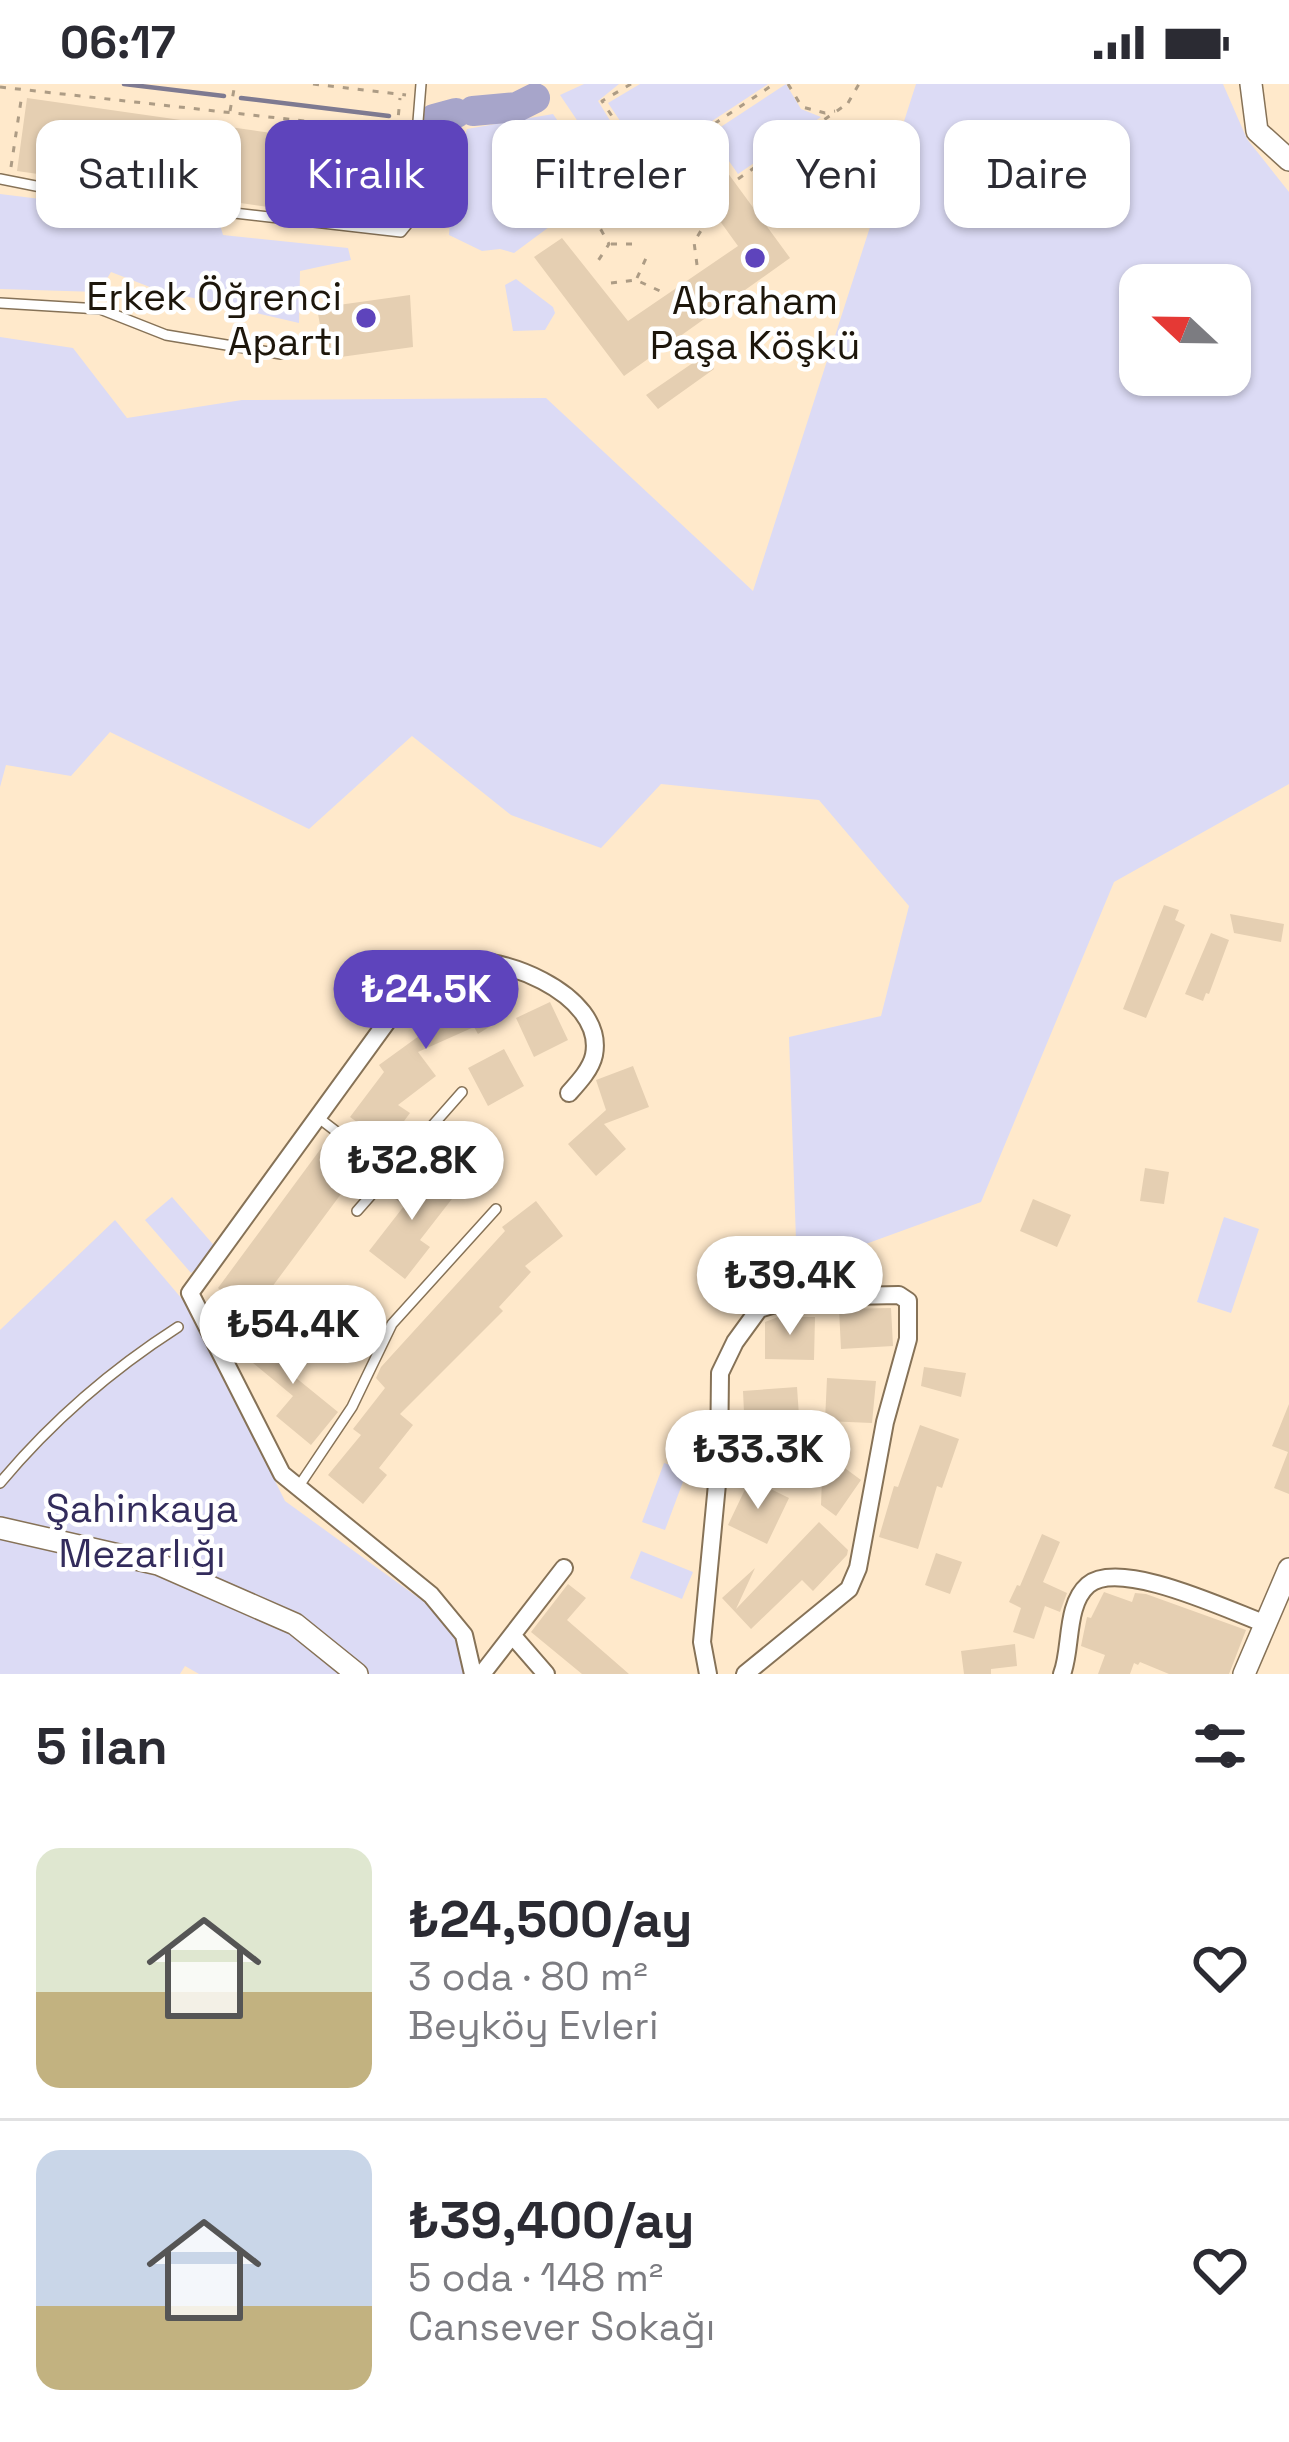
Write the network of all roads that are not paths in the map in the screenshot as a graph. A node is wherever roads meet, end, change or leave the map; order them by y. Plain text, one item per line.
1 (421, 84) edge
2 (1251, 84) edge
3 (1289, 160) edge
4 (5, 180) edge
5 (0, 303) edge
6 (281, 354) dead end
7 (462, 1092) dead end
8 (569, 1093) dead end
9 (320, 1119) junction
10 (389, 1172) junction
11 (496, 1209) dead end
12 (357, 1211) dead end
13 (178, 1328) dead end
14 (0, 1484) edge
15 (297, 1489) junction
16 (0, 1528) edge
17 (564, 1568) dead end
18 (1289, 1569) edge
19 (1266, 1624) junction
20 (513, 1636) junction
21 (357, 1674) edge
22 (477, 1674) edge
23 (546, 1674) edge
24 (708, 1674) edge
25 (745, 1674) edge
26 (1062, 1674) edge
27 (1244, 1674) edge

1 - 4 lane
2 - 3 street
5 - 6 lane
7 - 10 lane
8 - 9 street
9 - 10 lane
9 - 15 street
10 - 12 lane
11 - 15 lane
13 - 14 lane
15 - 22 street
16 - 21 street
17 - 20 street
18 - 19 street
19 - 26 street
19 - 27 street
20 - 22 street
20 - 23 street
24 - 25 street

